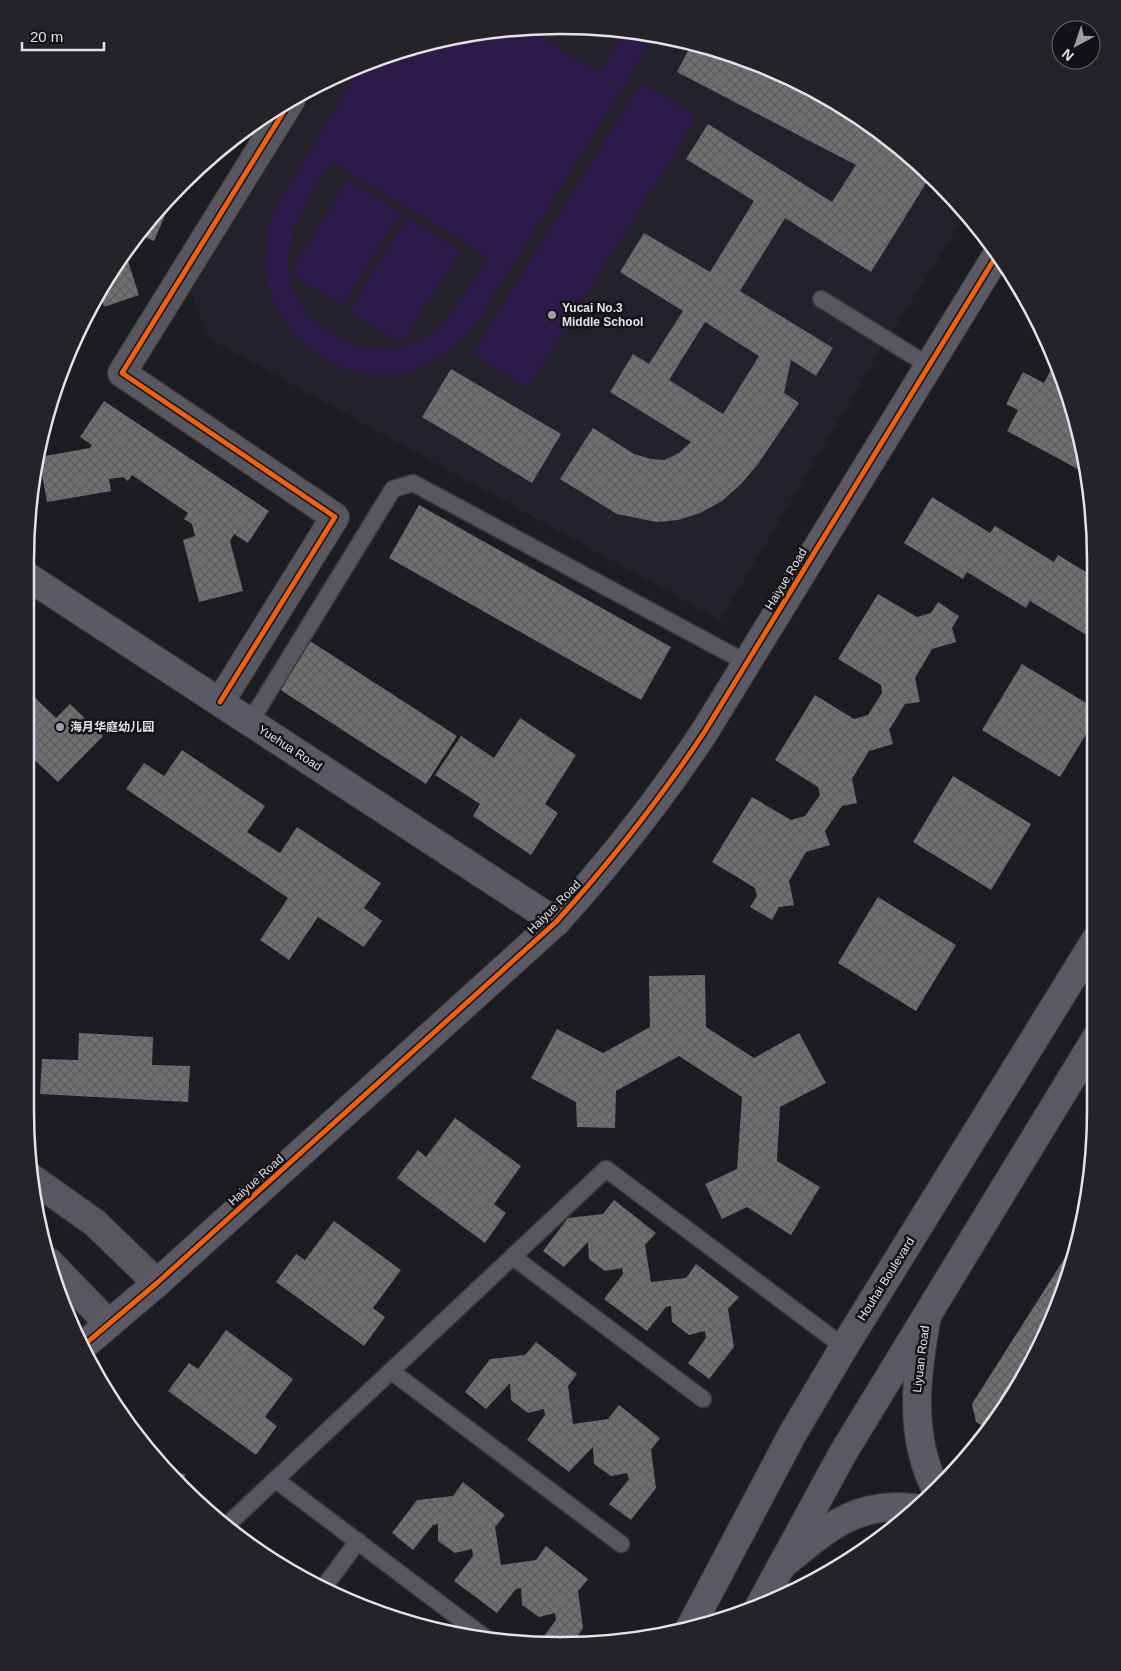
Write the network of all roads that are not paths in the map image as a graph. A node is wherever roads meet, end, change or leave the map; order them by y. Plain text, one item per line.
1 (284, 112) edge
2 (993, 261) edge
3 (821, 299) dead end
4 (928, 365) junction
5 (34, 581) edge
6 (747, 663) junction
7 (220, 702) junction
8 (250, 722) junction
9 (556, 922) junction
10 (1087, 954) edge
11 (1087, 1053) edge
12 (39, 1183) edge
13 (513, 1257) junction
14 (60, 1273) edge
15 (157, 1283) junction
16 (927, 1313) junction
17 (109, 1324) junction
18 (88, 1342) edge
19 (844, 1347) junction
20 (391, 1371) junction
21 (703, 1399) dead end
22 (276, 1480) junction
23 (933, 1483) edge
24 (908, 1507) edge
25 (231, 1521) edge
26 (358, 1542) junction
27 (621, 1544) dead end
28 (782, 1565) junction
29 (327, 1583) edge
30 (765, 1596) edge
31 (694, 1620) edge
32 (477, 1630) edge

1 - 7 street
2 - 4 street, Haiyue Road
3 - 4 lane
4 - 6 street, Haiyue Road
5 - 7 street, Yuehua Road
6 - 8 lane
6 - 9 street, Haiyue Road
7 - 8 street, Yuehua Road
8 - 9 street, Yuehua Road
9 - 15 street, Haiyue Road
10 - 19 main road, Houhai Boulevard
11 - 16 main road
12 - 15 street
13 - 19 lane
13 - 20 lane
13 - 21 lane
14 - 17 street
15 - 17 street, Haiyue Road
16 - 23 street, Liyuan Road
16 - 28 main road
17 - 18 street, Haiyue Road
19 - 31 main road, Houhai Boulevard
20 - 22 lane
20 - 27 lane
22 - 25 lane
22 - 26 lane
24 - 28 street
26 - 29 lane
26 - 32 lane
28 - 30 main road

